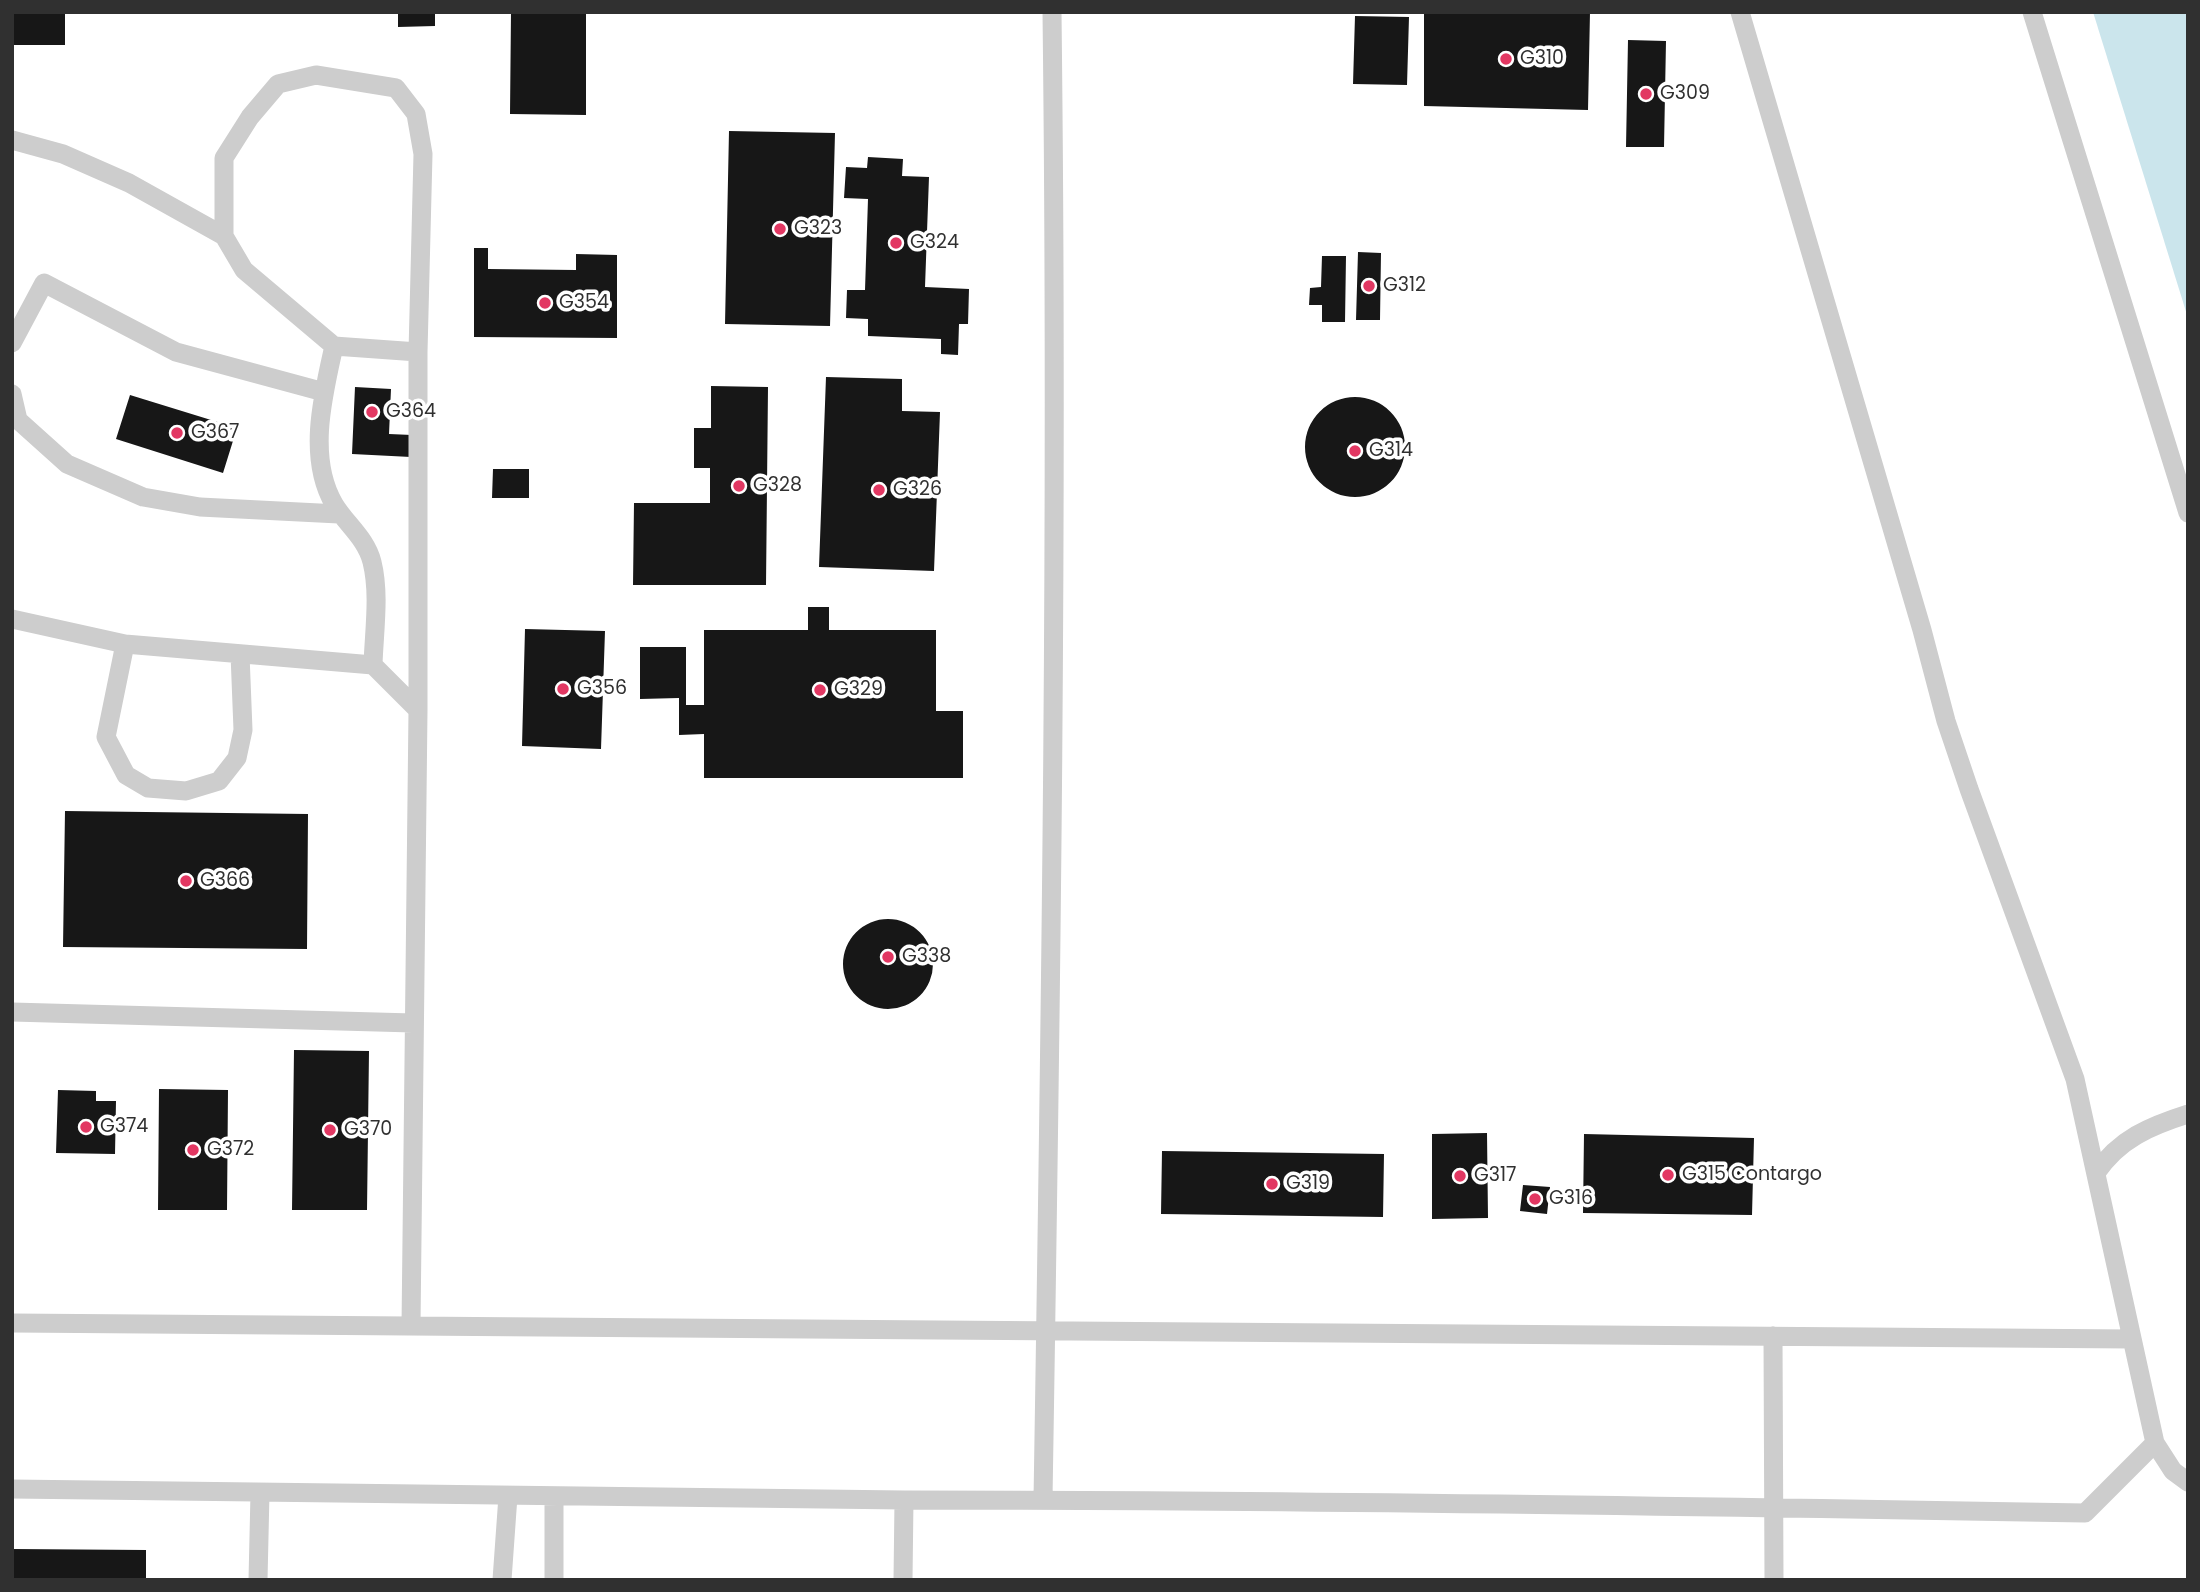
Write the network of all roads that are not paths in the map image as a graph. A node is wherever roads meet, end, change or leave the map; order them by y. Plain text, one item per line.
1 (1052, 12) edge
2 (1740, 12) edge
3 (2032, 12) edge
4 (12, 140) edge
5 (224, 236) junction
6 (12, 342) edge
7 (334, 346) junction
8 (418, 352) junction
9 (324, 391) junction
10 (12, 394) edge
11 (339, 513) junction
12 (2188, 513) edge
13 (12, 619) edge
14 (125, 644) junction
15 (240, 654) junction
16 (373, 665) junction
17 (418, 710) junction
18 (12, 1012) edge
19 (413, 1023) junction
20 (2188, 1114) edge
21 (2096, 1173) junction
22 (12, 1323) edge
23 (411, 1326) junction
24 (1046, 1330) junction
25 (1773, 1336) junction
26 (2131, 1339) junction
27 (2155, 1443) junction
28 (2188, 1482) edge
29 (12, 1489) edge
30 (260, 1493) junction
31 (508, 1496) junction
32 (554, 1497) junction
33 (904, 1500) junction
34 (1043, 1500) junction
35 (1774, 1507) junction
36 (258, 1580) edge
37 (502, 1580) edge
38 (554, 1580) edge
39 (903, 1580) edge
40 (1774, 1580) edge

1 - 24 lane
2 - 21 lane
3 - 12 lane
4 - 5 lane
5 - 7 lane
5 - 8 lane
6 - 9 lane
7 - 8 lane
7 - 9 lane
8 - 17 lane
9 - 11 lane
10 - 11 lane
11 - 16 lane
13 - 14 lane
14 - 15 lane
14 - 15 lane
15 - 16 lane
16 - 17 lane
17 - 19 lane
18 - 19 lane
19 - 23 lane
20 - 21 lane
21 - 26 lane
22 - 23 lane
23 - 24 lane
24 - 25 lane
24 - 34 lane
25 - 26 lane
25 - 35 lane
26 - 27 lane
27 - 28 lane
27 - 35 lane
29 - 30 lane
30 - 31 lane
30 - 36 lane
31 - 32 lane
31 - 37 lane
32 - 33 lane
32 - 38 lane
33 - 34 lane
33 - 39 lane
34 - 35 lane
35 - 40 lane

